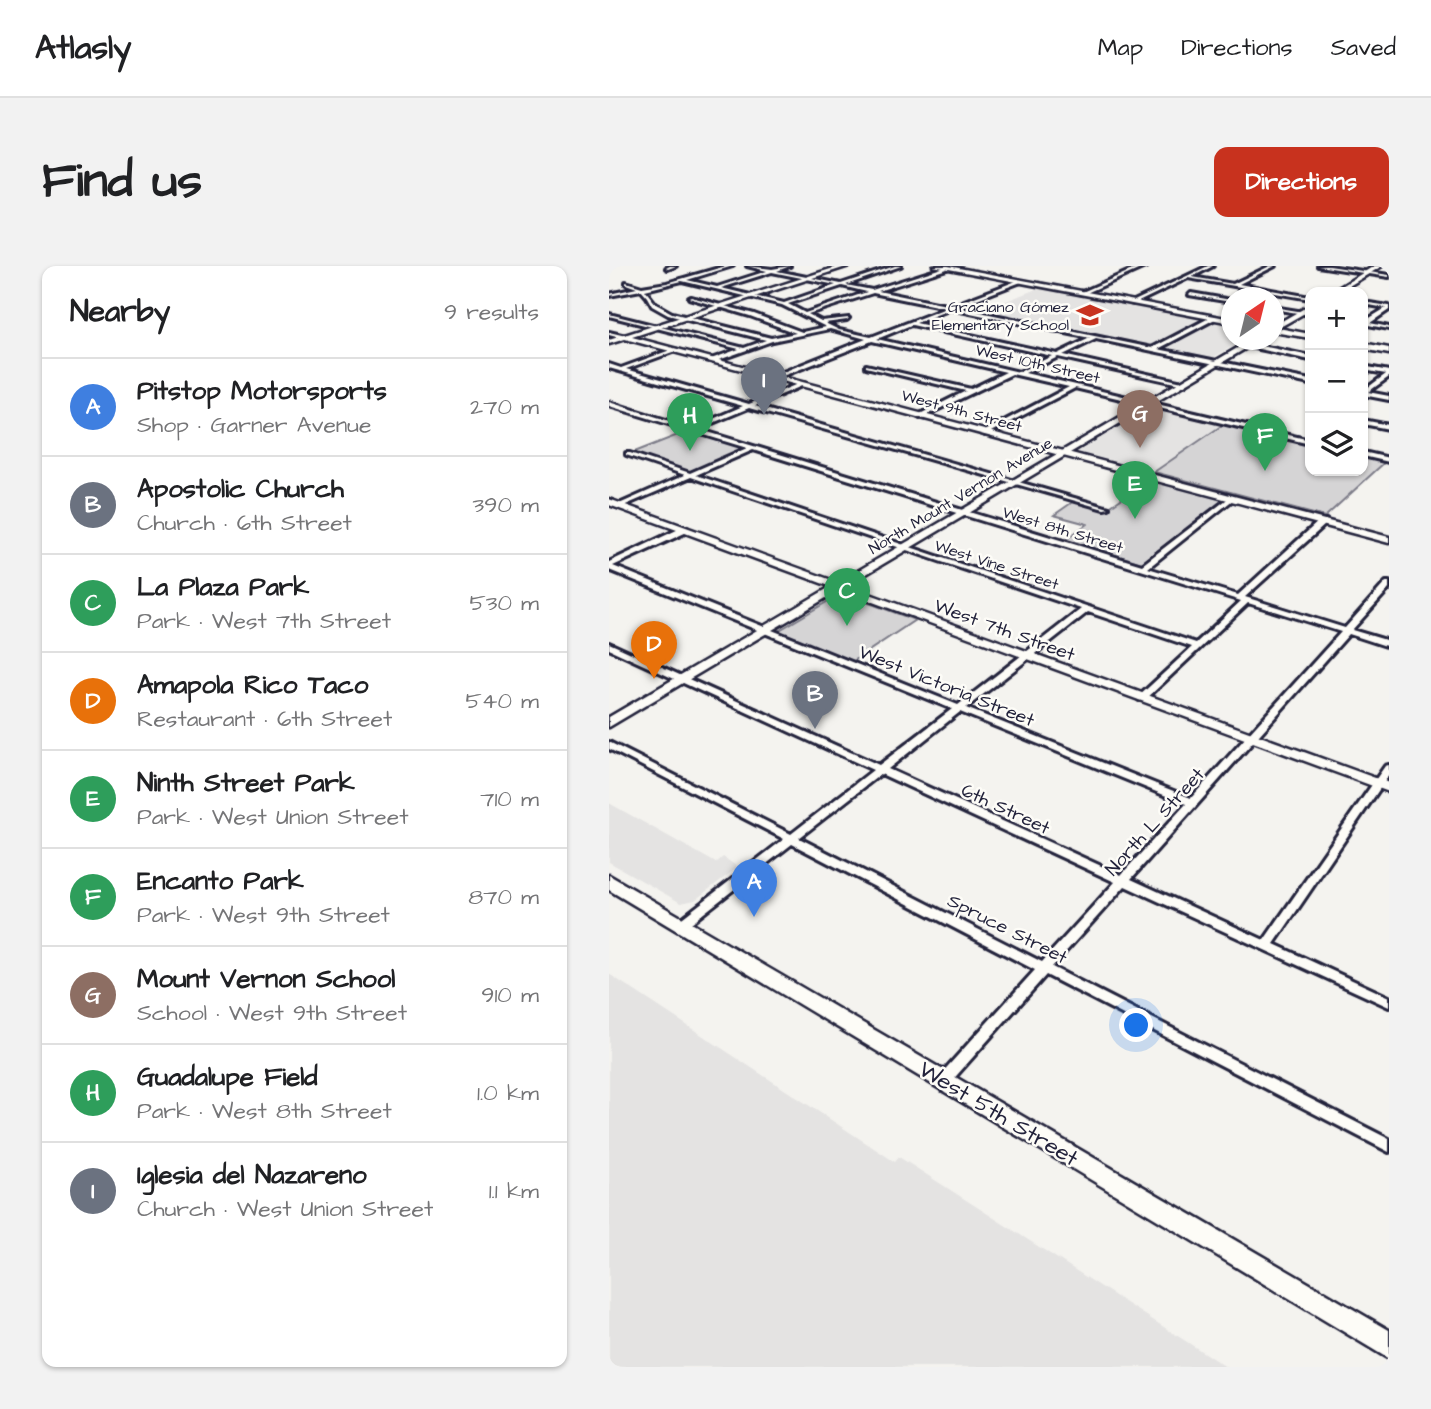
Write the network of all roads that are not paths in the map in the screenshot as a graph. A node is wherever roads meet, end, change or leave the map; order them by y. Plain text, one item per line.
1 (674, 266) edge
2 (731, 266) edge
3 (749, 266) edge
4 (788, 266) edge
5 (846, 266) edge
6 (899, 266) edge
7 (1145, 266) edge
8 (1211, 266) edge
9 (1273, 266) edge
10 (1319, 266) edge
11 (1379, 266) edge
12 (941, 267) edge
13 (667, 268) dead end
14 (772, 271) junction
15 (1367, 273) junction
16 (1389, 276) edge
17 (1187, 277) junction
18 (807, 278) junction
19 (682, 280) junction
20 (1019, 281) junction
21 (628, 283) dead end
22 (842, 285) junction
23 (1234, 285) junction
24 (1343, 287) edge
25 (716, 288) junction
26 (644, 289) junction
27 (874, 292) junction
28 (1081, 293) junction
29 (1191, 294) dead end
30 (609, 295) edge
31 (753, 296) junction
32 (1305, 297) edge
33 (691, 298) dead end
34 (1221, 299) edge
35 (1132, 303) junction
36 (784, 304) junction
37 (1368, 304) edge
38 (720, 307) junction
39 (952, 308) junction
40 (1389, 308) edge
41 (1284, 310) edge
42 (1305, 310) edge
43 (807, 313) junction
44 (1300, 313) junction
45 (1305, 314) edge
46 (609, 315) edge
47 (685, 318) junction
48 (1213, 318) junction
49 (847, 319) dead end
50 (1221, 319) edge
51 (1368, 321) edge
52 (821, 322) junction
53 (1284, 322) edge
54 (912, 324) junction
55 (1368, 324) edge
56 (657, 327) junction
57 (829, 328) junction
58 (1389, 328) edge
59 (1284, 331) edge
60 (609, 333) edge
61 (800, 333) junction
62 (1305, 335) edge
63 (624, 337) junction
64 (1094, 338) junction
65 (872, 339) junction
66 (771, 340) junction
67 (609, 342) edge
68 (1368, 347) edge
69 (744, 349) junction
70 (675, 350) junction
71 (1152, 350) junction
72 (1238, 350) edge
73 (1271, 350) edge
74 (1389, 351) edge
75 (1059, 355) junction
76 (1305, 357) edge
77 (713, 360) junction
78 (1216, 363) junction
79 (609, 366) edge
80 (868, 366) dead end
81 (621, 369) junction
82 (1368, 369) edge
83 (1013, 371) junction
84 (609, 373) edge
85 (1021, 373) junction
86 (1389, 374) edge
87 (775, 377) junction
88 (1305, 381) edge
89 (1184, 383) junction
90 (802, 384) junction
91 (1075, 386) junction
92 (1368, 389) edge
93 (972, 391) junction
94 (1368, 394) edge
95 (1389, 398) edge
96 (609, 404) edge
97 (1148, 404) junction
98 (748, 406) junction
99 (920, 415) junction
100 (1368, 423) edge
101 (1389, 427) edge
102 (691, 430) junction
103 (985, 433) junction
104 (1305, 439) edge
105 (753, 448) junction
106 (628, 454) dead end
107 (1064, 454) junction
108 (1368, 455) edge
109 (1389, 460) edge
110 (691, 475) junction
111 (1016, 482) junction
112 (1232, 498) junction
113 (614, 504) edge
114 (1106, 508) dead end
115 (964, 513) junction
116 (1322, 522) junction
117 (684, 530) junction
118 (1389, 540) edge
119 (905, 548) junction
120 (609, 566) edge
121 (1143, 568) junction
122 (1389, 584) edge
123 (840, 586) junction
124 (1244, 599) junction
125 (1087, 609) junction
126 (765, 631) junction
127 (1347, 631) junction
128 (1389, 644) edge
129 (609, 646) edge
130 (1198, 646) junction
131 (1027, 656) junction
132 (683, 679) junction
133 (1142, 698) junction
134 (958, 709) junction
135 (609, 723) edge
136 (1252, 738) junction
137 (609, 745) edge
138 (1389, 768) edge
139 (881, 769) junction
140 (1383, 786) edge
141 (1193, 803) junction
142 (792, 838) junction
143 (609, 881) edge
144 (1122, 882) junction
145 (681, 924) junction
146 (1266, 947) junction
147 (1044, 969) junction
148 (1389, 1002) edge
149 (944, 1080) junction
150 (1389, 1146) edge
151 (1389, 1345) edge

1 - 13 street
2 - 19 street
3 - 14 street
4 - 14 street
5 - 18 street
6 - 22 street
7 - 28 street
8 - 17 street
9 - 23 street
10 - 15 street
11 - 15 main road
12 - 20 main road
12 - 27 street
14 - 18 street
14 - 25 street
15 - 16 street
15 - 24 main road
17 - 23 street
17 - 35 street
18 - 22 street
18 - 31 street
19 - 25 street, West 10th Street
19 - 26 street
20 - 28 main road
20 - 39 street
21 - 26 street
22 - 27 street
22 - 36 street
23 - 32 street
25 - 31 street, West 10th Street
26 - 30 street
26 - 47 street
27 - 39 street
27 - 43 street
28 - 35 main road
29 - 34 street
31 - 36 street, West 10th Street
31 - 38 street
33 - 38 street
35 - 48 main road
36 - 43 street, West 10th Street
37 - 40 street
38 - 47 street
38 - 61 street
39 - 54 street
39 - 64 street
40 - 51 street
41 - 44 street
42 - 44 main road
43 - 52 street, West 10th Street
44 - 45 street
44 - 53 main road
46 - 56 street
47 - 56 street
47 - 66 street
48 - 50 main road
48 - 71 street
49 - 52 street
52 - 57 street, West 10th Street
54 - 65 street
54 - 75 street
55 - 58 street
56 - 63 street
56 - 69 street
57 - 61 street
57 - 65 street, West 10th Street
59 - 62 main road
60 - 63 street, West 9th Street
61 - 66 street
63 - 67 street
63 - 70 street, West 9th Street
64 - 71 street
64 - 75 street
65 - 83 street, West 10th Street
65 - 87 street
66 - 69 street
68 - 74 main road
69 - 77 street
70 - 77 street, West 9th Street
70 - 81 street
71 - 78 street
72 - 78 main road, North Mount Vernon Avenue
73 - 76 street
75 - 85 street
75 - 89 street
77 - 87 street, West 9th Street
78 - 88 street
78 - 89 main road, North Mount Vernon Avenue
79 - 81 street
80 - 93 street
81 - 84 street
81 - 98 street
82 - 86 street
83 - 85 street, West 10th Street
83 - 93 street
85 - 91 street, West 10th Street
86 - 92 street
87 - 90 street, West 9th Street
89 - 97 main road, North Mount Vernon Avenue
90 - 98 street
90 - 99 street, West 9th Street
91 - 97 street, West 10th Street
91 - 103 street
93 - 99 street
94 - 95 street
96 - 102 street, West 8th Street
97 - 104 street, West 10th Street
97 - 107 main road, North Mount Vernon Avenue
98 - 102 street
98 - 111 street
99 - 103 street, West 9th Street
100 - 101 street
102 - 105 street, West 8th Street
103 - 107 street, West 9th Street
105 - 110 street
105 - 115 street, West 8th Street
106 - 110 street, West Vine Street
107 - 111 main road, North Mount Vernon Avenue
107 - 112 street, West 9th Street
108 - 109 street
110 - 113 street
110 - 119 street, West Vine Street
111 - 114 street
111 - 115 main road, North Mount Vernon Avenue
112 - 116 street, West 9th Street
112 - 121 street
113 - 117 street, West 7th Street
115 - 119 main road, North Mount Vernon Avenue
115 - 121 street, West 8th Street
116 - 118 street, West 9th Street
116 - 124 street
117 - 120 street
117 - 123 street, West 7th Street
119 - 123 main road, North Mount Vernon Avenue
119 - 125 street, West Vine Street
120 - 126 street, West Victoria Street
121 - 124 street, West 8th Street
122 - 127 street, North L Street
123 - 126 main road, North Mount Vernon Avenue
123 - 131 street, West 7th Street
124 - 127 street, West 8th Street
124 - 130 street
125 - 130 street, West Vine Street
125 - 131 street
126 - 132 main road, North Mount Vernon Avenue
126 - 134 street, West Victoria Street
127 - 128 street, West 8th Street
127 - 136 street, North L Street
129 - 132 street, 6th Street
130 - 133 street
131 - 133 street, West 7th Street
131 - 134 street
132 - 135 main road, North Mount Vernon Avenue
132 - 139 street, 6th Street
133 - 136 street, West 7th Street
134 - 139 street
134 - 141 street, West Victoria Street
136 - 140 street, West 7th Street
136 - 141 street, North L Street
137 - 142 street, Spruce Street
138 - 140 street
139 - 142 street
139 - 144 street, 6th Street
140 - 146 street
141 - 144 street, North L Street
142 - 145 street
142 - 147 street, Spruce Street
143 - 145 main road, West 5th Street
144 - 146 street, 6th Street
144 - 147 street, North L Street
145 - 149 main road, West 5th Street
146 - 148 street, 6th Street
147 - 149 street, North L Street
147 - 150 street, Spruce Street
149 - 151 main road, West 5th Street

